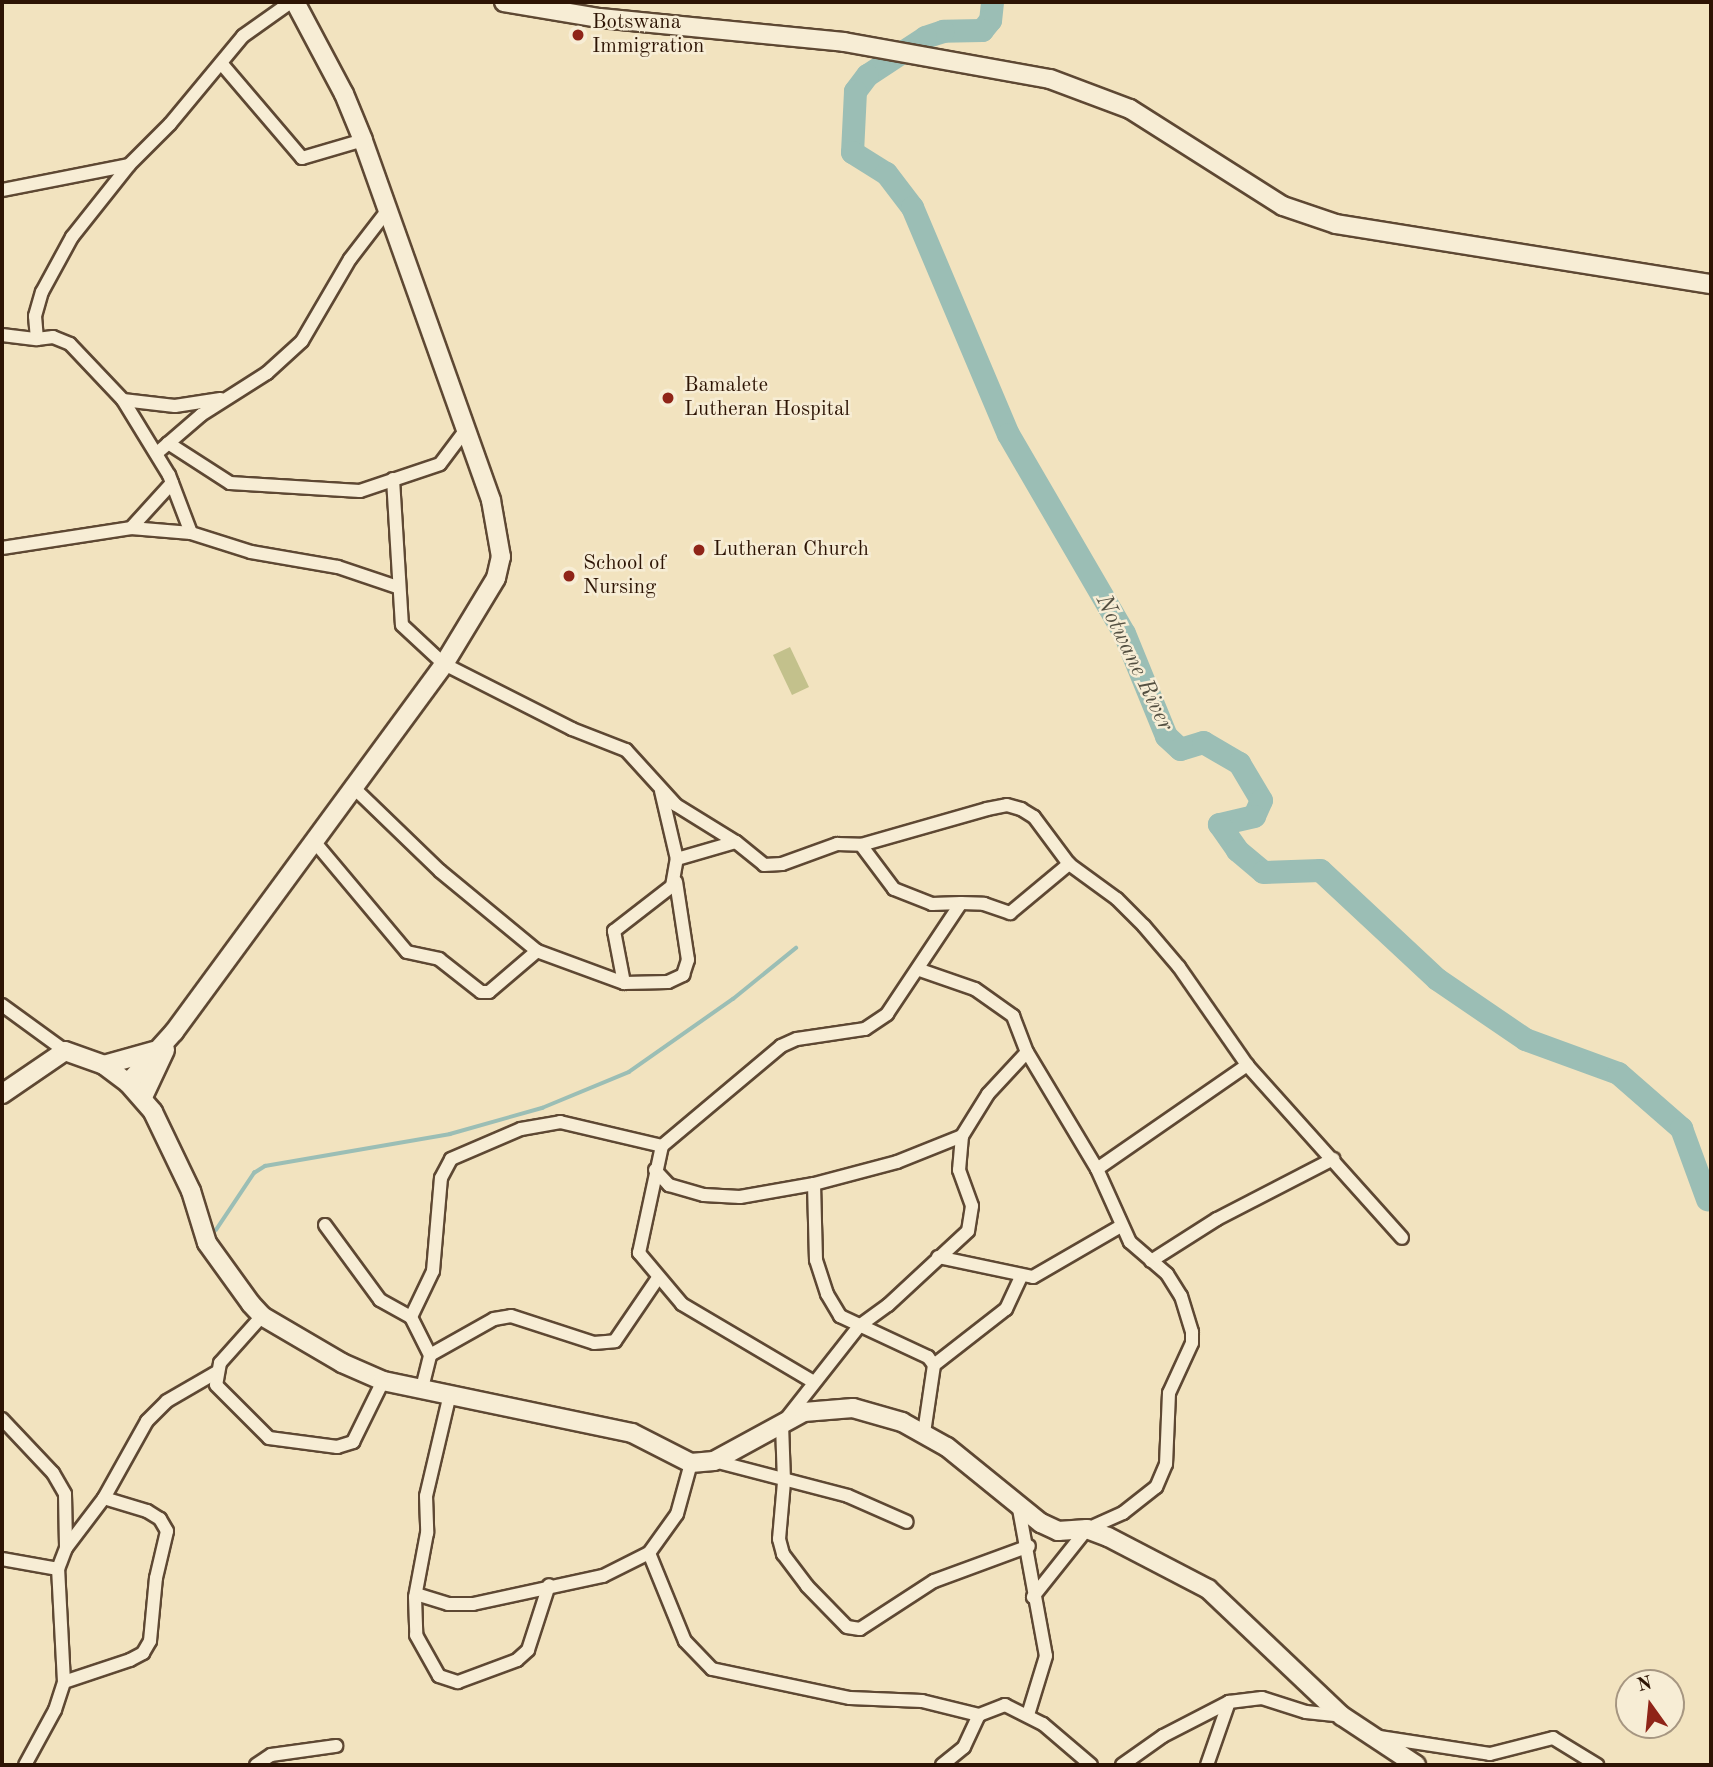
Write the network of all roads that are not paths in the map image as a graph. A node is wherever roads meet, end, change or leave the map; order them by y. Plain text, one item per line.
1 (293, 2) edge
2 (504, 2) edge
3 (221, 63) junction
4 (363, 140) junction
5 (129, 165) junction
6 (2, 190) edge
7 (387, 211) junction
8 (1711, 284) edge
9 (2, 335) edge
10 (37, 338) junction
11 (228, 398) junction
12 (123, 400) junction
13 (467, 428) junction
14 (168, 443) junction
15 (157, 453) junction
16 (393, 479) junction
17 (172, 483) junction
18 (131, 528) junction
19 (191, 533) junction
20 (2, 548) edge
21 (397, 587) junction
22 (444, 664) junction
23 (353, 787) junction
24 (661, 791) junction
25 (313, 840) junction
26 (736, 842) junction
27 (861, 845) junction
28 (677, 859) junction
29 (1069, 864) junction
30 (676, 882) junction
31 (961, 903) junction
32 (537, 951) junction
33 (920, 970) junction
34 (624, 983) junction
35 (2, 1005) edge
36 (168, 1038) junction
37 (65, 1051) junction
38 (1027, 1052) junction
39 (104, 1065) junction
40 (1247, 1065) junction
41 (128, 1083) junction
42 (2, 1094) edge
43 (143, 1097) junction
44 (962, 1136) junction
45 (662, 1146) junction
46 (1333, 1159) junction
47 (1097, 1169) junction
48 (655, 1170) junction
49 (814, 1184) junction
50 (325, 1225) dead end
51 (1121, 1226) junction
52 (1402, 1238) dead end
53 (938, 1257) junction
54 (1151, 1261) junction
55 (1021, 1277) junction
56 (658, 1278) junction
57 (262, 1316) junction
58 (411, 1317) junction
59 (860, 1325) junction
60 (430, 1355) junction
61 (934, 1365) junction
62 (217, 1372) junction
63 (383, 1381) junction
64 (812, 1381) junction
65 (422, 1388) junction
66 (450, 1394) junction
67 (2, 1419) edge
68 (782, 1424) junction
69 (924, 1433) junction
70 (714, 1461) junction
71 (691, 1463) junction
72 (784, 1482) junction
73 (104, 1498) junction
74 (1019, 1509) junction
75 (908, 1522) dead end
76 (1087, 1529) junction
77 (1029, 1546) junction
78 (66, 1548) junction
79 (649, 1553) junction
80 (2, 1559) edge
81 (58, 1569) junction
82 (549, 1585) junction
83 (416, 1594) junction
84 (1033, 1597) junction
85 (64, 1682) junction
86 (1229, 1702) junction
87 (979, 1715) junction
88 (1028, 1715) junction
89 (1342, 1716) junction
90 (1371, 1736) junction
91 (336, 1745) dead end
92 (25, 1765) edge
93 (256, 1765) edge
94 (942, 1765) edge
95 (1091, 1765) edge
96 (1122, 1765) edge
97 (1208, 1765) edge
98 (1416, 1765) edge
99 (1597, 1765) edge

1 - 3 street
1 - 4 street
2 - 8 street
3 - 4 street
3 - 5 street
4 - 7 street
5 - 6 street
5 - 10 street
7 - 11 street
7 - 13 street
9 - 10 street
10 - 12 street
11 - 12 street
11 - 14 street
12 - 15 street
13 - 16 street
13 - 22 street
14 - 15 street
14 - 16 street
15 - 17 street
16 - 21 street
17 - 18 street
17 - 19 street
18 - 19 street
18 - 20 street
19 - 21 street
21 - 22 street
22 - 23 street
22 - 24 street
23 - 25 street
23 - 32 street
24 - 26 street
24 - 28 street
25 - 32 street
25 - 36 street
26 - 27 street
26 - 28 street
27 - 29 street
27 - 31 street
28 - 30 street
29 - 31 street
29 - 40 street
30 - 34 street
30 - 34 street
31 - 33 street
32 - 34 street
33 - 38 street
33 - 45 street
35 - 37 street
36 - 39 street
36 - 41 street
36 - 43 street
37 - 39 street
37 - 42 street
38 - 44 street
38 - 47 street
39 - 41 street
40 - 46 street
40 - 47 street
41 - 43 street
43 - 57 street
44 - 49 street
44 - 53 street
45 - 48 street
45 - 58 street
46 - 52 street
46 - 54 street
47 - 51 street
48 - 49 street
48 - 56 street
49 - 59 street
50 - 58 street
51 - 54 street
51 - 55 street
53 - 55 street
53 - 59 street
54 - 76 street
55 - 61 street
56 - 60 street
56 - 64 street
57 - 62 street
57 - 63 street
58 - 60 street
59 - 61 street
59 - 64 street
60 - 65 street
61 - 69 street
62 - 63 street
62 - 73 street
63 - 65 street
64 - 68 street
65 - 66 street
66 - 71 street
66 - 83 street
67 - 78 street
68 - 69 street
68 - 70 street
68 - 72 street
69 - 74 street
70 - 71 street
70 - 72 street
71 - 79 street
72 - 75 street
72 - 77 street
73 - 78 street
73 - 85 street
74 - 76 street
74 - 77 street
76 - 84 street
76 - 89 street
77 - 84 street
78 - 81 street
79 - 82 street
79 - 87 street
80 - 81 street
81 - 85 street
82 - 83 street
82 - 83 street
84 - 88 street
85 - 92 street
86 - 89 street
86 - 96 street
86 - 97 street
87 - 88 street
87 - 94 street
88 - 95 street
89 - 90 street
90 - 98 street
90 - 99 street
91 - 93 street

